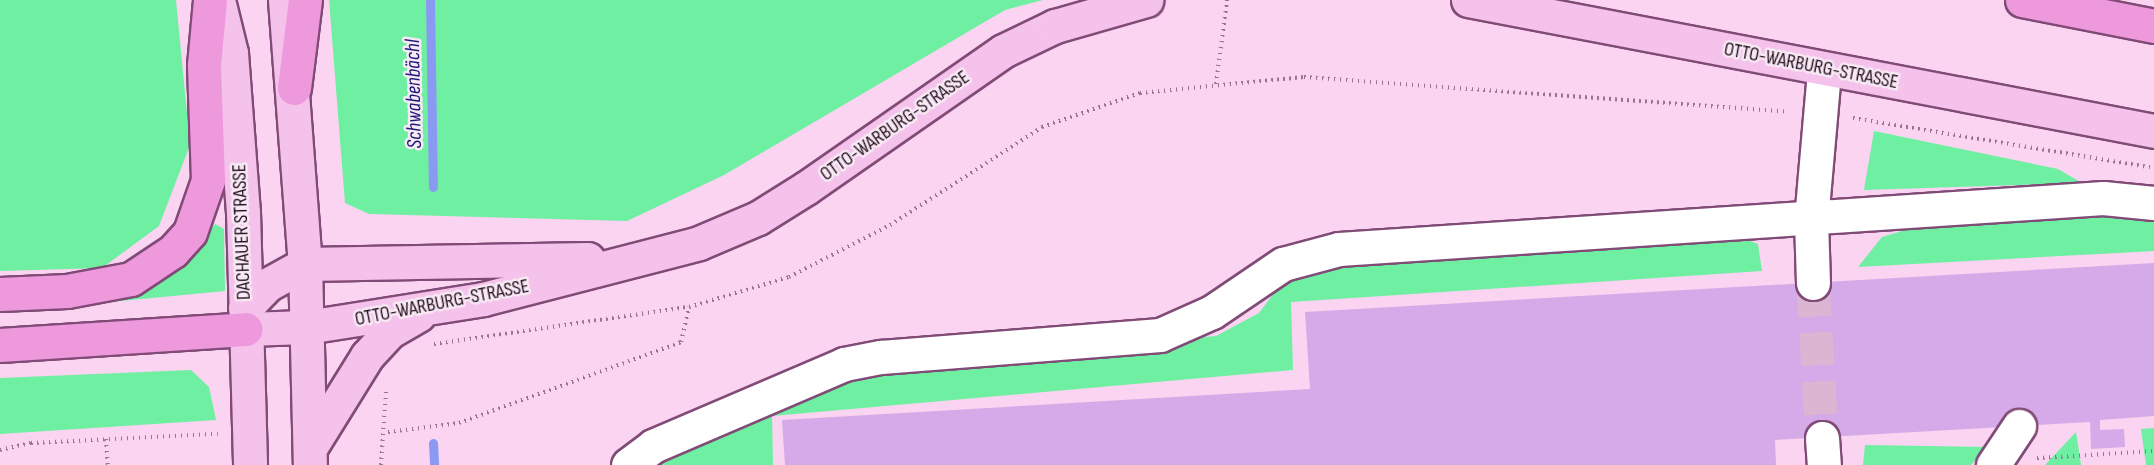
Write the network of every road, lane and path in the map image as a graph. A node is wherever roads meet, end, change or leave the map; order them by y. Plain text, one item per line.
1 (210, 0) edge
2 (218, 0) edge
3 (285, 0) edge
4 (305, 0) edge
5 (1146, 0) edge
6 (1227, 0) edge
7 (1468, 0) edge
8 (2022, 0) edge
9 (2154, 27) edge
10 (1824, 70) junction
11 (1216, 84) junction
12 (294, 88) junction
13 (1819, 114) junction
14 (2154, 131) edge
15 (2154, 168) edge
16 (2154, 203) edge
17 (1811, 220) junction
18 (646, 258) junction
19 (305, 264) junction
20 (1813, 283) tunnel mouth
21 (0, 294) edge
22 (435, 307) junction
23 (689, 307) junction
24 (245, 319) junction
25 (307, 327) junction
26 (0, 345) edge
27 (431, 345) dead end
28 (388, 381) dead end
29 (2019, 426) dead end
30 (388, 432) dead end
31 (225, 434) dead end
32 (106, 439) junction
33 (0, 450) edge
34 (2154, 451) edge
35 (310, 457) edge
36 (1995, 463) edge
37 (108, 465) edge
38 (250, 465) edge
39 (381, 465) edge
40 (628, 465) edge

1 - 21 highway
2 - 24 main road, DACHAUER STRASSE
3 - 12 main road
4 - 12 highway
5 - 18 main road, OTTO-WARBURG-STRASSE
6 - 11 path
7 - 10 main road, OTTO-WARBURG-STRASSE
8 - 9 highway
10 - 13 street
10 - 14 main road, OTTO-WARBURG-STRASSE
11 - 13 path
11 - 23 path
12 - 19 main road
13 - 15 path
13 - 17 street
16 - 17 street
17 - 20 street
17 - 40 street
18 - 19 main road, OTTO-WARBURG-STRASSE
18 - 22 main road, OTTO-WARBURG-STRASSE
19 - 24 main road
19 - 25 main road
22 - 25 main road, OTTO-WARBURG-STRASSE
22 - 35 main road
23 - 27 path
23 - 30 path
24 - 25 main road, OTTO-WARBURG-STRASSE
24 - 26 highway
24 - 38 main road, DACHAUER STRASSE
25 - 35 main road
28 - 39 path
29 - 36 street
31 - 32 path
32 - 33 path
32 - 37 path
34 - 36 path

